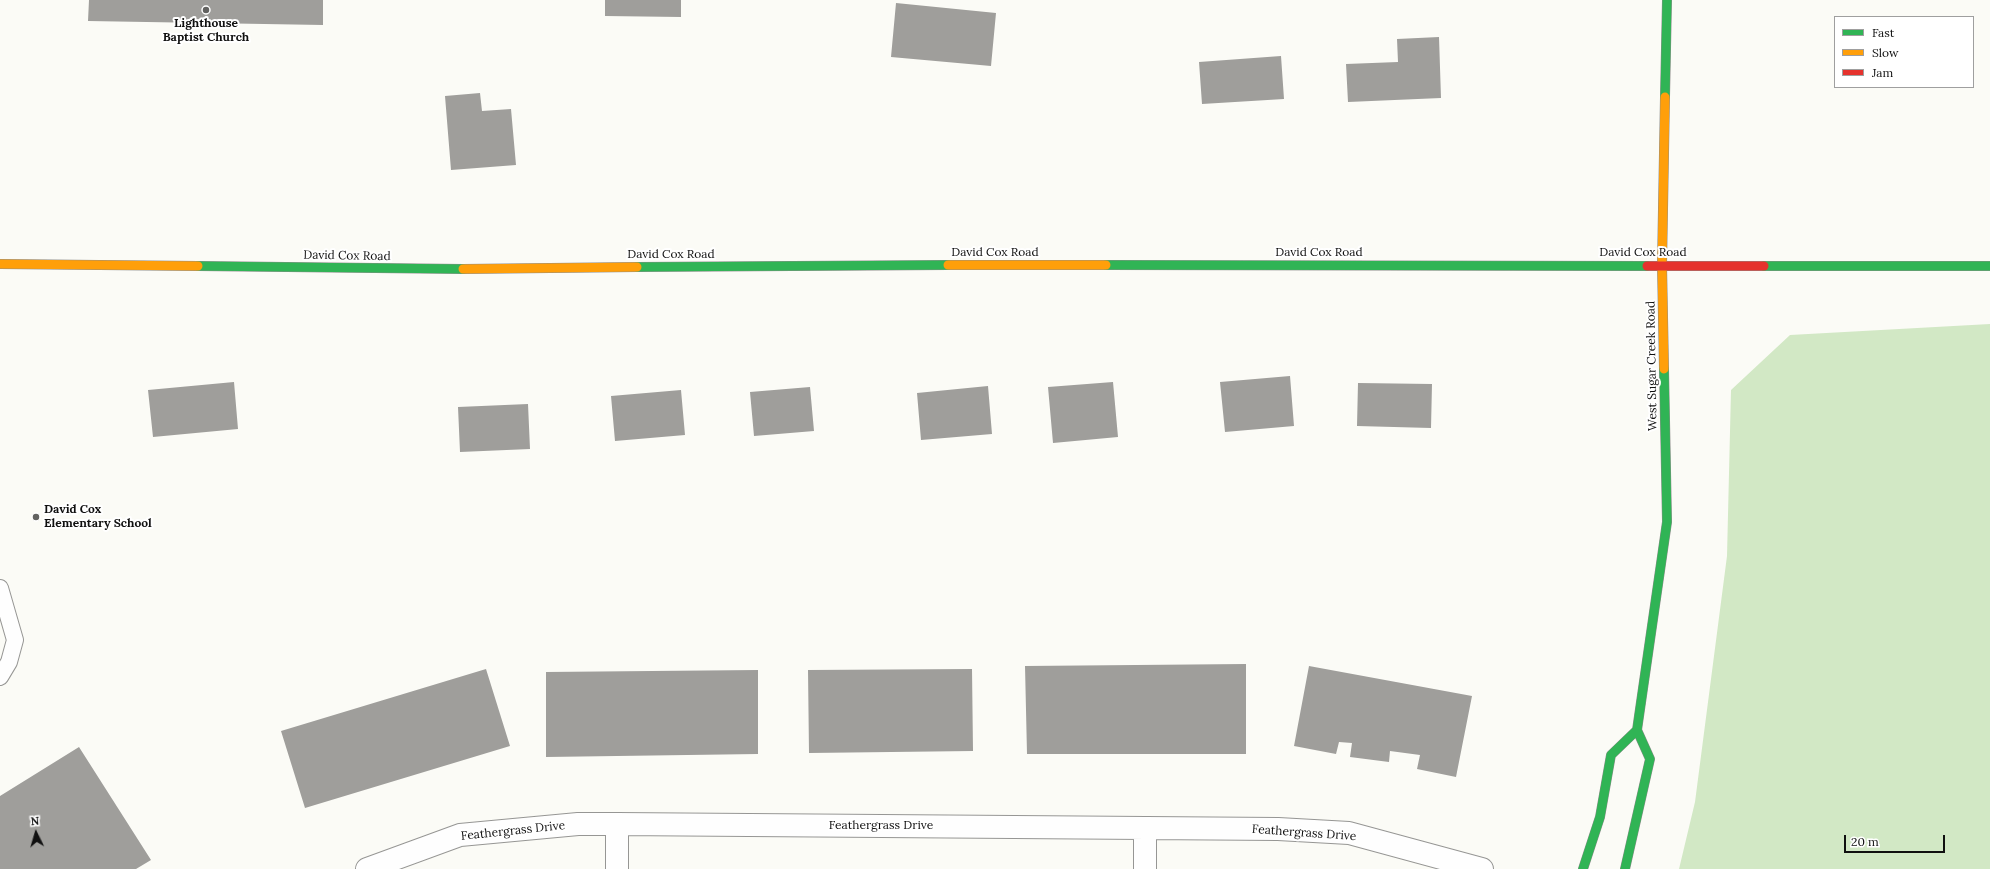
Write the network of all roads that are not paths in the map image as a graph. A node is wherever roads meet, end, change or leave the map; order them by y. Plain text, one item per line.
1 (1667, 0) edge
2 (0, 264) edge
3 (1662, 265) junction
4 (1990, 266) edge
5 (0, 588) edge
6 (0, 677) edge
7 (1637, 730) junction
8 (617, 824) junction
9 (1145, 828) junction
10 (367, 869) edge
11 (618, 869) edge
12 (1144, 869) edge
13 (1482, 869) edge
14 (1583, 869) edge
15 (1625, 869) edge

1 - 3 main road, West Sugar Creek Road
2 - 3 main road, David Cox Road
3 - 4 main road, David Cox Road
3 - 7 main road, West Sugar Creek Road
5 - 6 lane
7 - 14 main road
7 - 15 main road
8 - 9 street, Feathergrass Drive
8 - 10 street, Feathergrass Drive
8 - 11 street
9 - 12 street
9 - 13 street, Feathergrass Drive

